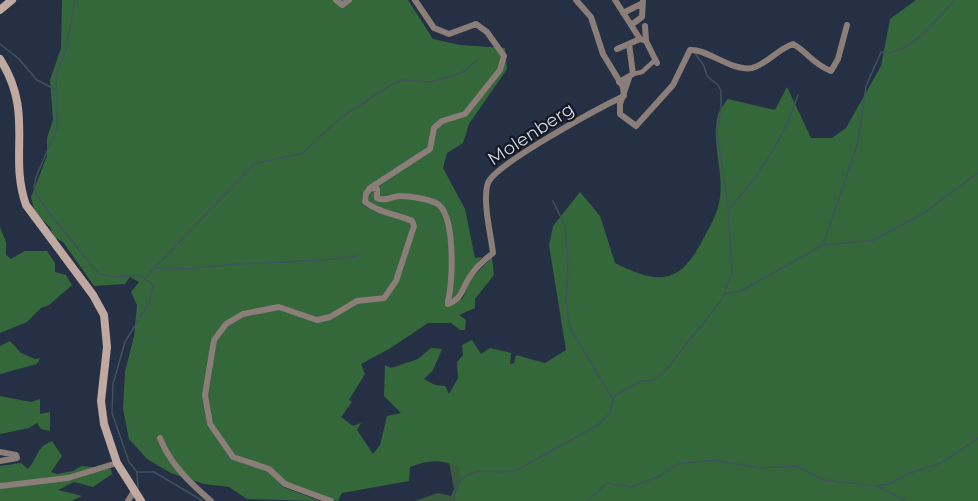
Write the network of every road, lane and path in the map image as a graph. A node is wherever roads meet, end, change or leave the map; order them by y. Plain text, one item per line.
1 (12, 0) edge
2 (336, 0) edge
3 (349, 0) edge
4 (415, 0) edge
5 (576, 0) edge
6 (615, 0) edge
7 (642, 2) edge
8 (0, 10) edge
9 (623, 13) junction
10 (643, 21) junction
11 (631, 25) junction
12 (847, 25) dead end
13 (643, 40) junction
14 (629, 44) junction
15 (617, 49) dead end
16 (0, 59) edge
17 (655, 62) joint
18 (631, 76) junction
19 (619, 82) junction
20 (624, 96) junction
21 (370, 188) junction
22 (160, 438) dead end
23 (0, 452) edge
24 (0, 460) edge
25 (117, 463) junction
26 (0, 486) edge
27 (137, 496) edge
28 (128, 501) edge
29 (211, 501) edge
30 (331, 501) edge

1 - 8 main road
2 - 3 street
4 - 21 street
5 - 19 street
6 - 9 street
7 - 9 street
7 - 10 street
9 - 11 street
10 - 11 street
10 - 13 street
11 - 13 street
12 - 20 street
13 - 14 street
13 - 17 street
14 - 15 street
14 - 18 street
16 - 25 main road
17 - 18 street
18 - 19 street
18 - 20 street
19 - 20 street
20 - 21 street, Molenberg
21 - 30 street
22 - 29 street
23 - 24 street
25 - 26 street
25 - 27 main road
27 - 28 street

